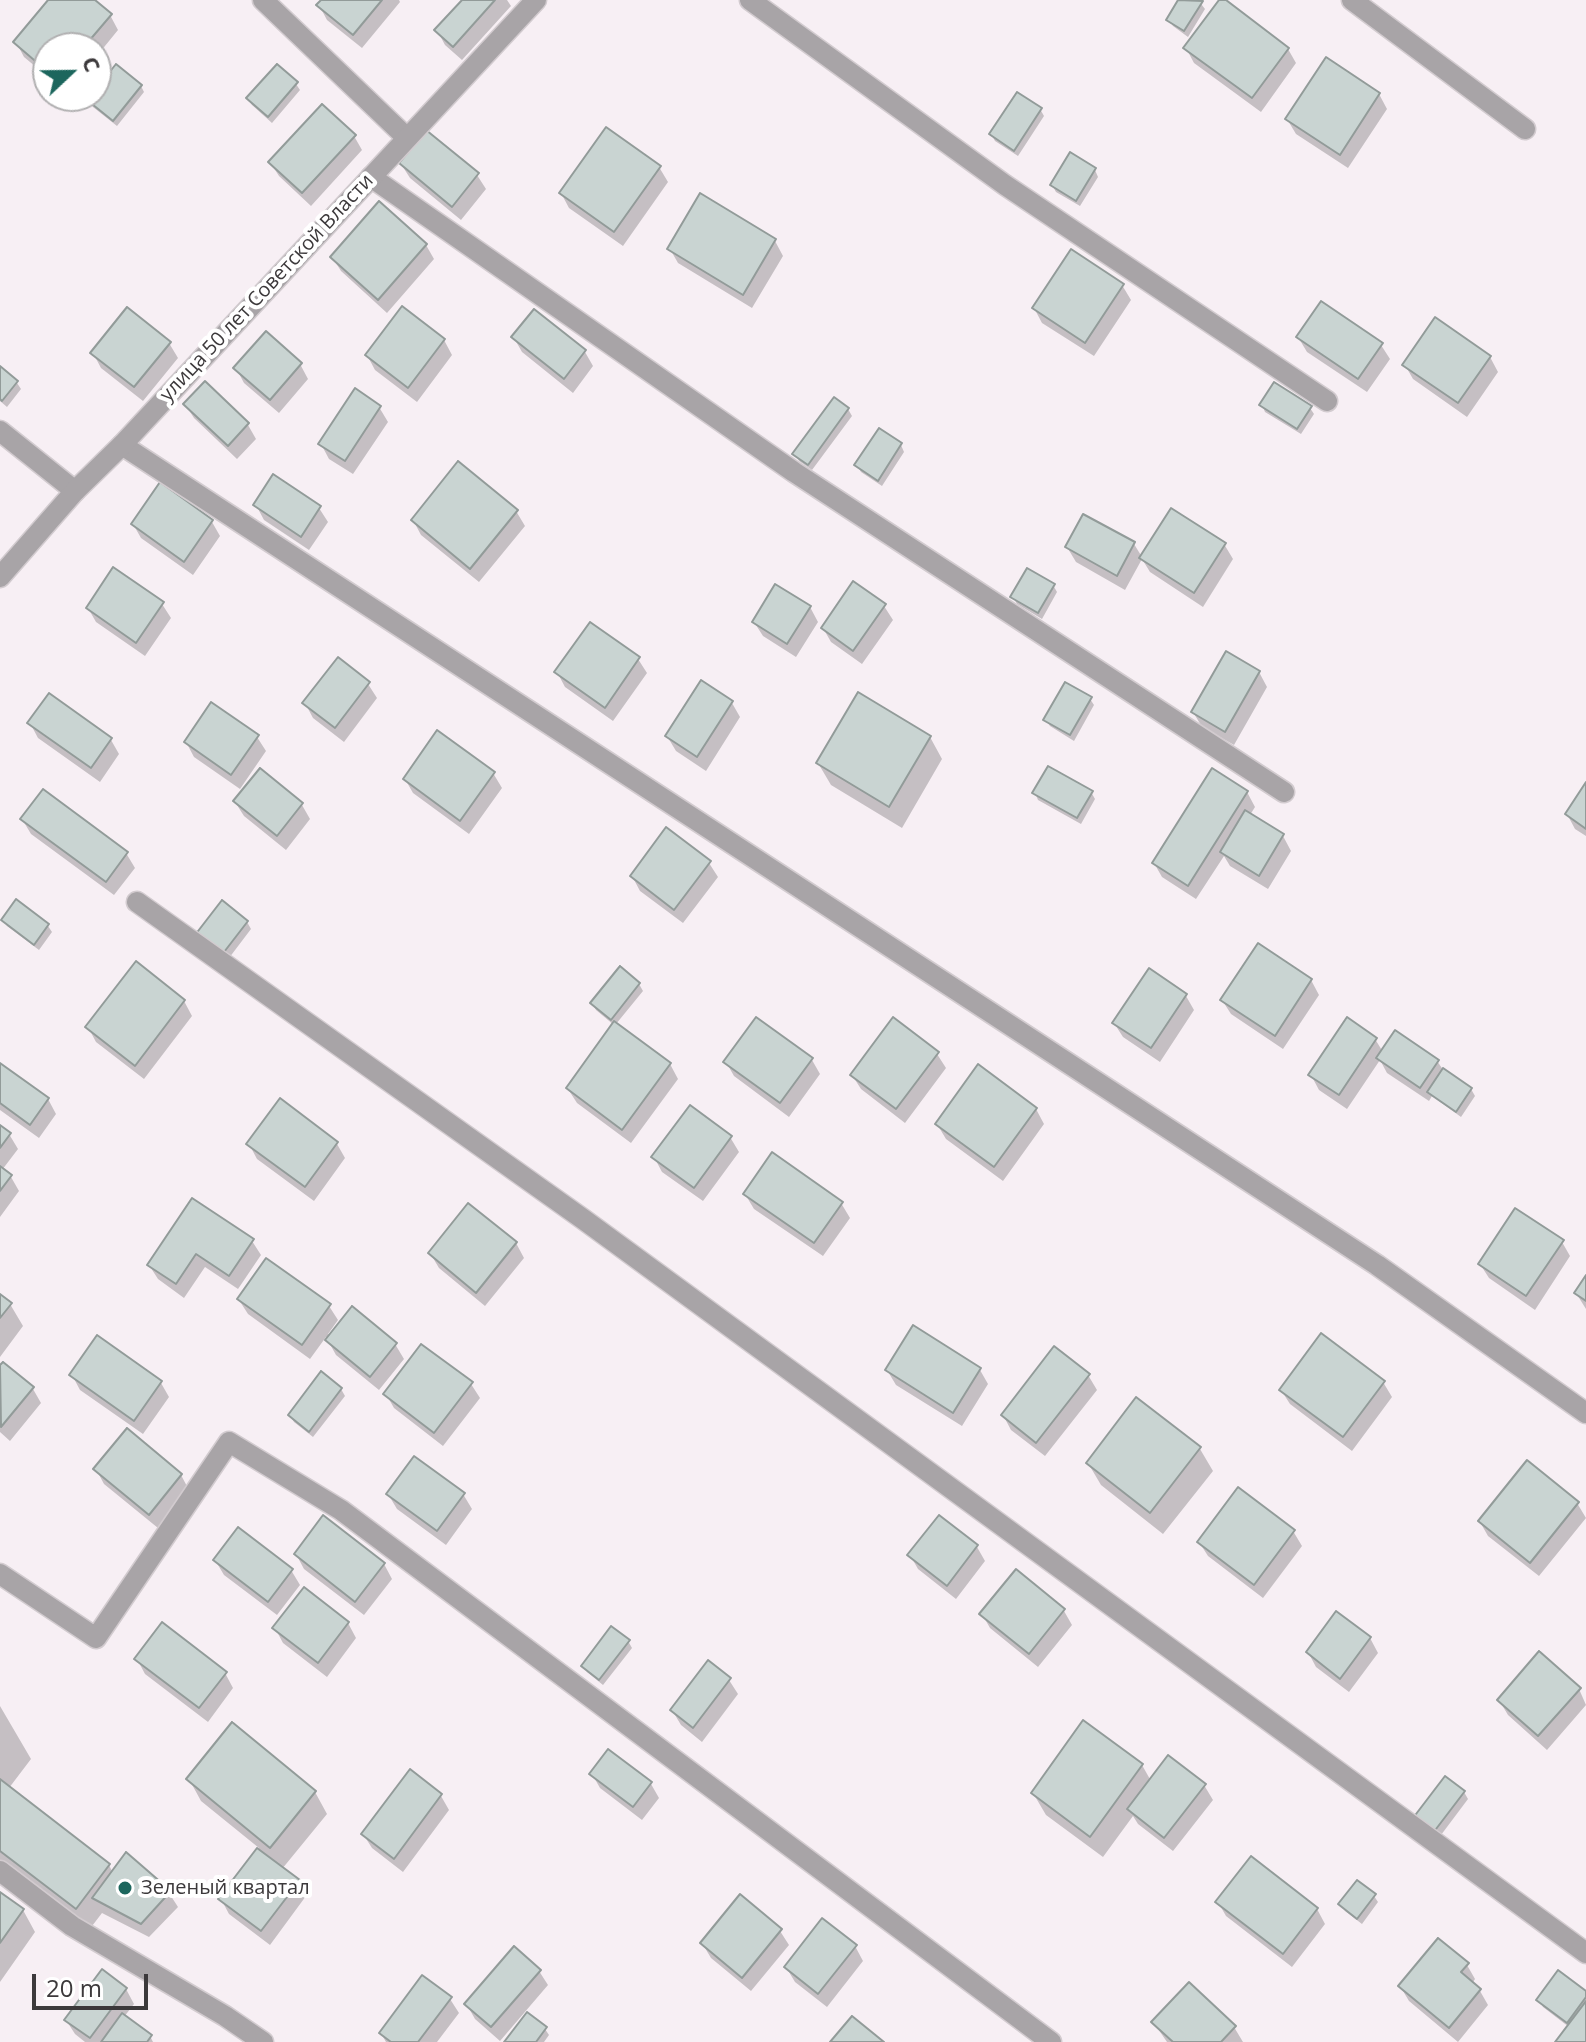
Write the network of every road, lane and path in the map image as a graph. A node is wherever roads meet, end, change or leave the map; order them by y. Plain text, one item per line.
1 (263, 0) edge
2 (536, 0) edge
3 (750, 0) edge
4 (1352, 0) edge
5 (1525, 129) dead end
6 (406, 137) junction
7 (371, 177) junction
8 (1327, 401) dead end
9 (0, 431) edge
10 (122, 445) junction
11 (75, 491) junction
12 (0, 577) edge
13 (1284, 792) dead end
14 (137, 902) dead end
15 (1586, 1413) edge
16 (0, 1574) edge
17 (0, 1871) edge
18 (1586, 1953) edge
19 (263, 2042) edge
20 (1051, 2042) edge

1 - 6 street
2 - 6 street, улица 50 лет Советской Власти
3 - 8 street
4 - 5 street
6 - 7 street, улица 50 лет Советской Власти
7 - 10 street, улица 50 лет Советской Власти
7 - 13 street
9 - 11 street
10 - 11 street, улица 50 лет Советской Власти
10 - 15 street
11 - 12 street, улица 50 лет Советской Власти
14 - 18 street
16 - 20 street
17 - 19 street

